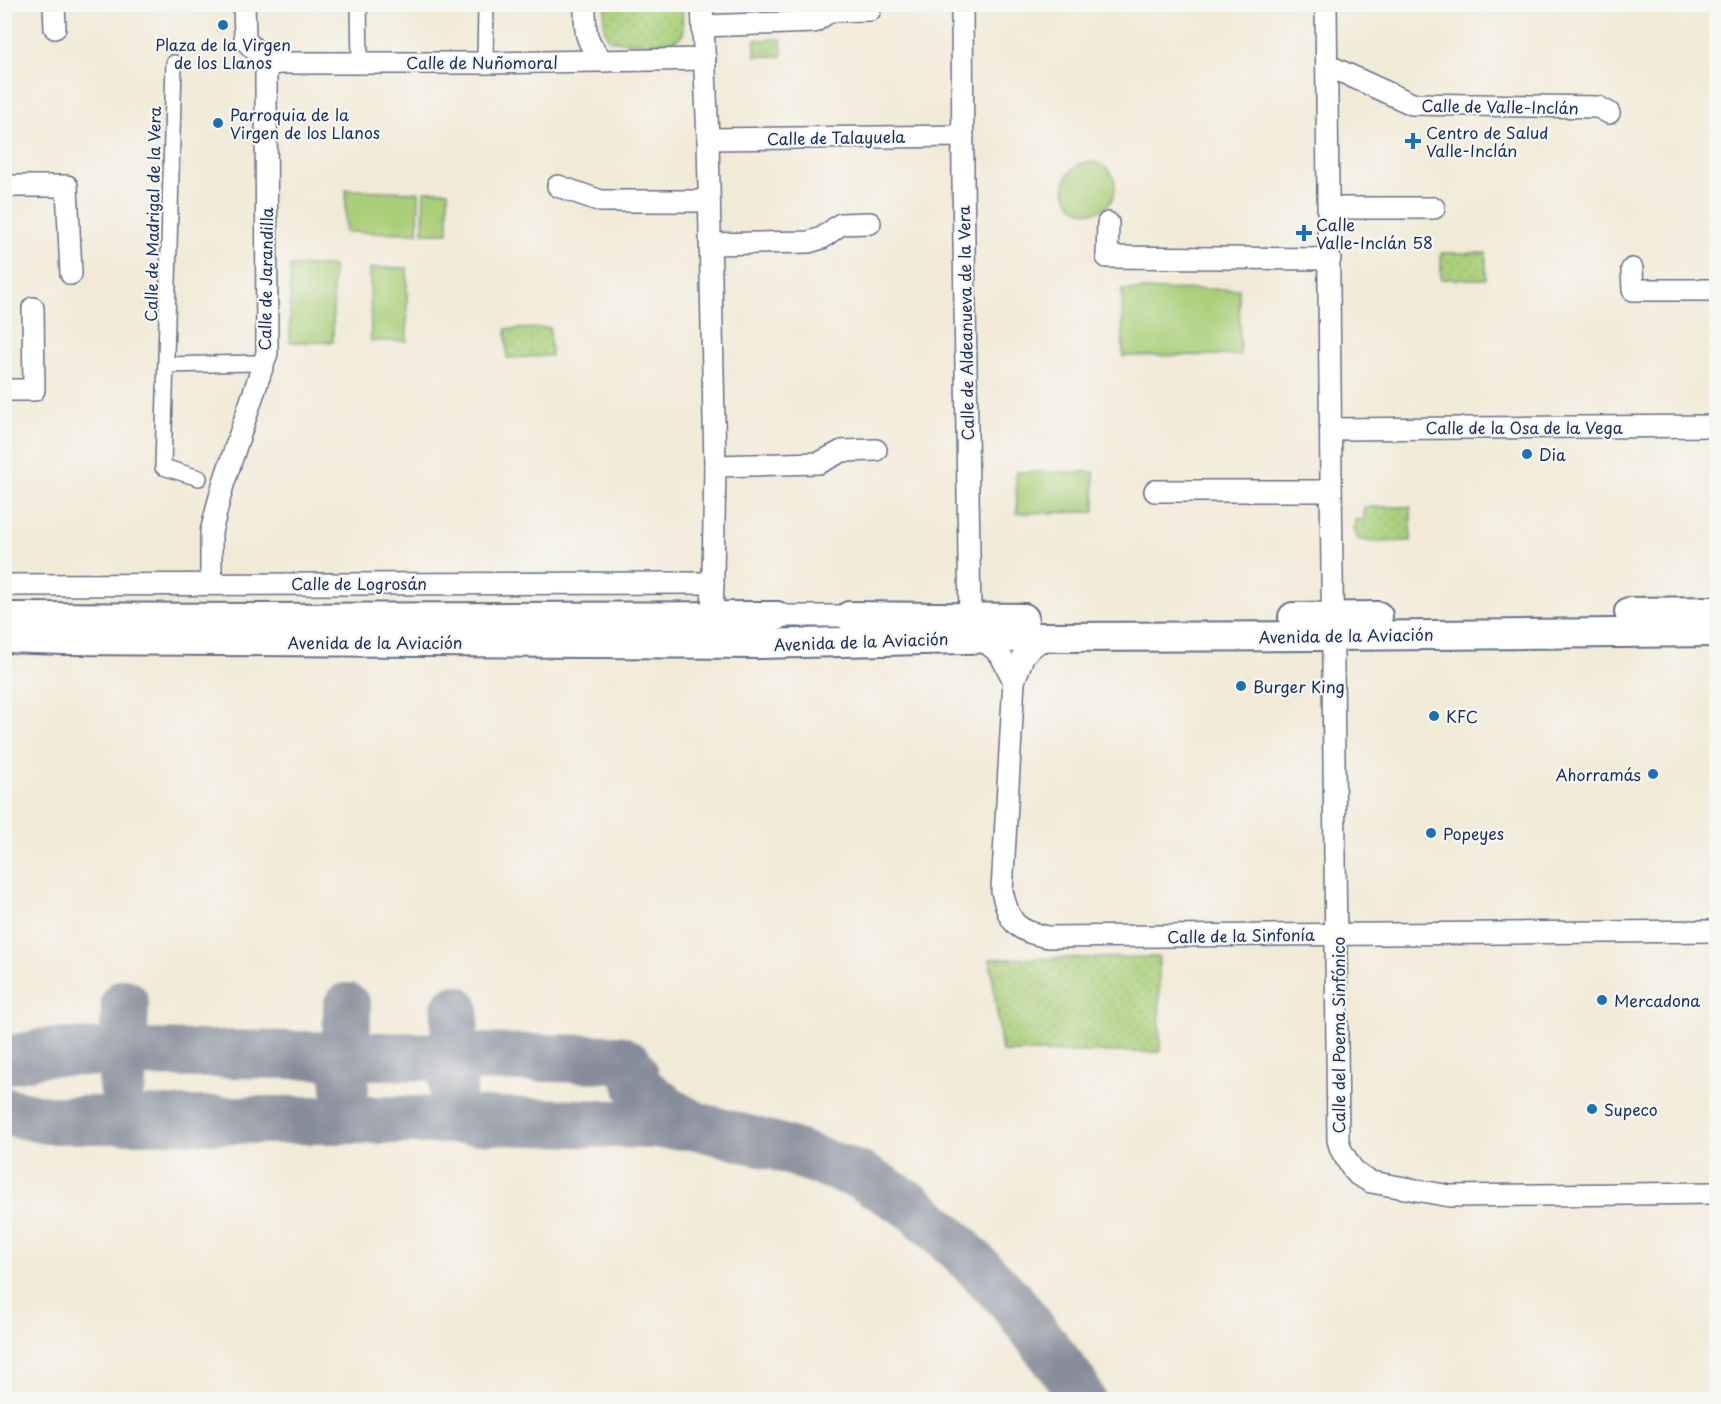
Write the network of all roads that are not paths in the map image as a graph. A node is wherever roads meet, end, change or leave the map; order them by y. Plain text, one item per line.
1 (54, 4) edge
2 (244, 4) edge
3 (359, 4) edge
4 (486, 4) edge
5 (585, 4) edge
6 (702, 4) edge
7 (1326, 4) edge
8 (968, 6) edge
9 (870, 10) dead end
10 (704, 26) junction
11 (55, 28) dead end
12 (705, 59) junction
13 (603, 61) junction
14 (174, 63) dead end
15 (360, 63) junction
16 (485, 63) junction
17 (1327, 65) junction
18 (268, 70) junction
19 (1609, 113) dead end
20 (963, 136) junction
21 (708, 139) junction
22 (4, 186) edge
23 (558, 186) dead end
24 (709, 201) junction
25 (1329, 208) junction
26 (1434, 208) dead end
27 (870, 223) dead end
28 (1108, 223) dead end
29 (711, 244) junction
30 (1330, 259) junction
31 (1632, 269) dead end
32 (71, 274) dead end
33 (1716, 290) edge
34 (33, 308) dead end
35 (253, 363) dead end
36 (167, 365) junction
37 (4, 390) edge
38 (1716, 426) edge
39 (1332, 429) junction
40 (876, 450) dead end
41 (715, 466) junction
42 (199, 478) dead end
43 (1155, 491) dead end
44 (1331, 491) junction
45 (211, 583) junction
46 (712, 583) junction
47 (4, 585) edge
48 (1716, 611) edge
49 (712, 615) junction
50 (777, 616) joint
51 (849, 616) joint
52 (4, 617) edge
53 (1334, 626) junction
54 (975, 628) junction
55 (1716, 632) edge
56 (1045, 637) junction
57 (4, 638) edge
58 (711, 644) junction
59 (1014, 681) junction
60 (1716, 931) edge
61 (1337, 934) junction
62 (1716, 1193) edge

1 - 11 street
2 - 18 street
3 - 15 street
4 - 16 street
5 - 13 street
6 - 10 street
7 - 17 street
8 - 20 street, Calle de Aldeanueva de la Vera
9 - 10 street
10 - 12 street
12 - 13 street, Calle de Nuñomoral
12 - 21 street
13 - 16 street, Calle de Nuñomoral
14 - 36 street, Calle de Madrigal de la Vera
15 - 16 street, Calle de Nuñomoral
15 - 18 street, Calle de Nuñomoral
17 - 19 street, Calle de Valle-Inclán
17 - 25 street
18 - 45 street, Calle de Jarandilla
20 - 21 street, Calle de Talayuela
20 - 54 street, Calle de Aldeanueva de la Vera
21 - 24 street
22 - 32 street
23 - 24 street
24 - 29 street
25 - 26 street
25 - 30 street
27 - 29 street
28 - 30 street
29 - 41 street
30 - 39 street
31 - 33 street
34 - 37 street
35 - 36 street
36 - 42 street, Calle de Madrigal de la Vera
38 - 39 street, Calle de la Osa de la Vega
39 - 44 street
40 - 41 street
41 - 46 street
43 - 44 street
44 - 53 street
45 - 46 street, Calle de Logrosán
45 - 47 street, Calle de Logrosán
46 - 49 street
48 - 53 main road, Avenida de la Aviación
49 - 50 main road, Avenida de la Aviación
49 - 52 main road, Avenida de la Aviación
49 - 58 street
50 - 51 street, Avenida de la Aviación
51 - 54 main road, Avenida de la Aviación
53 - 54 main road, Avenida de la Aviación
53 - 55 main road, Avenida de la Aviación
53 - 56 main road, Avenida de la Aviación
53 - 61 street, Calle del Poema Sinfónico
54 - 56 main road, Avenida de la Aviación
54 - 58 main road, Avenida de la Aviación
54 - 59 street
56 - 59 street, Calle de la Sinfonía
57 - 58 main road, Avenida de la Aviación
59 - 61 street, Calle de la Sinfonía
60 - 61 street, Calle de la Sinfonía
61 - 62 street, Calle del Poema Sinfónico

